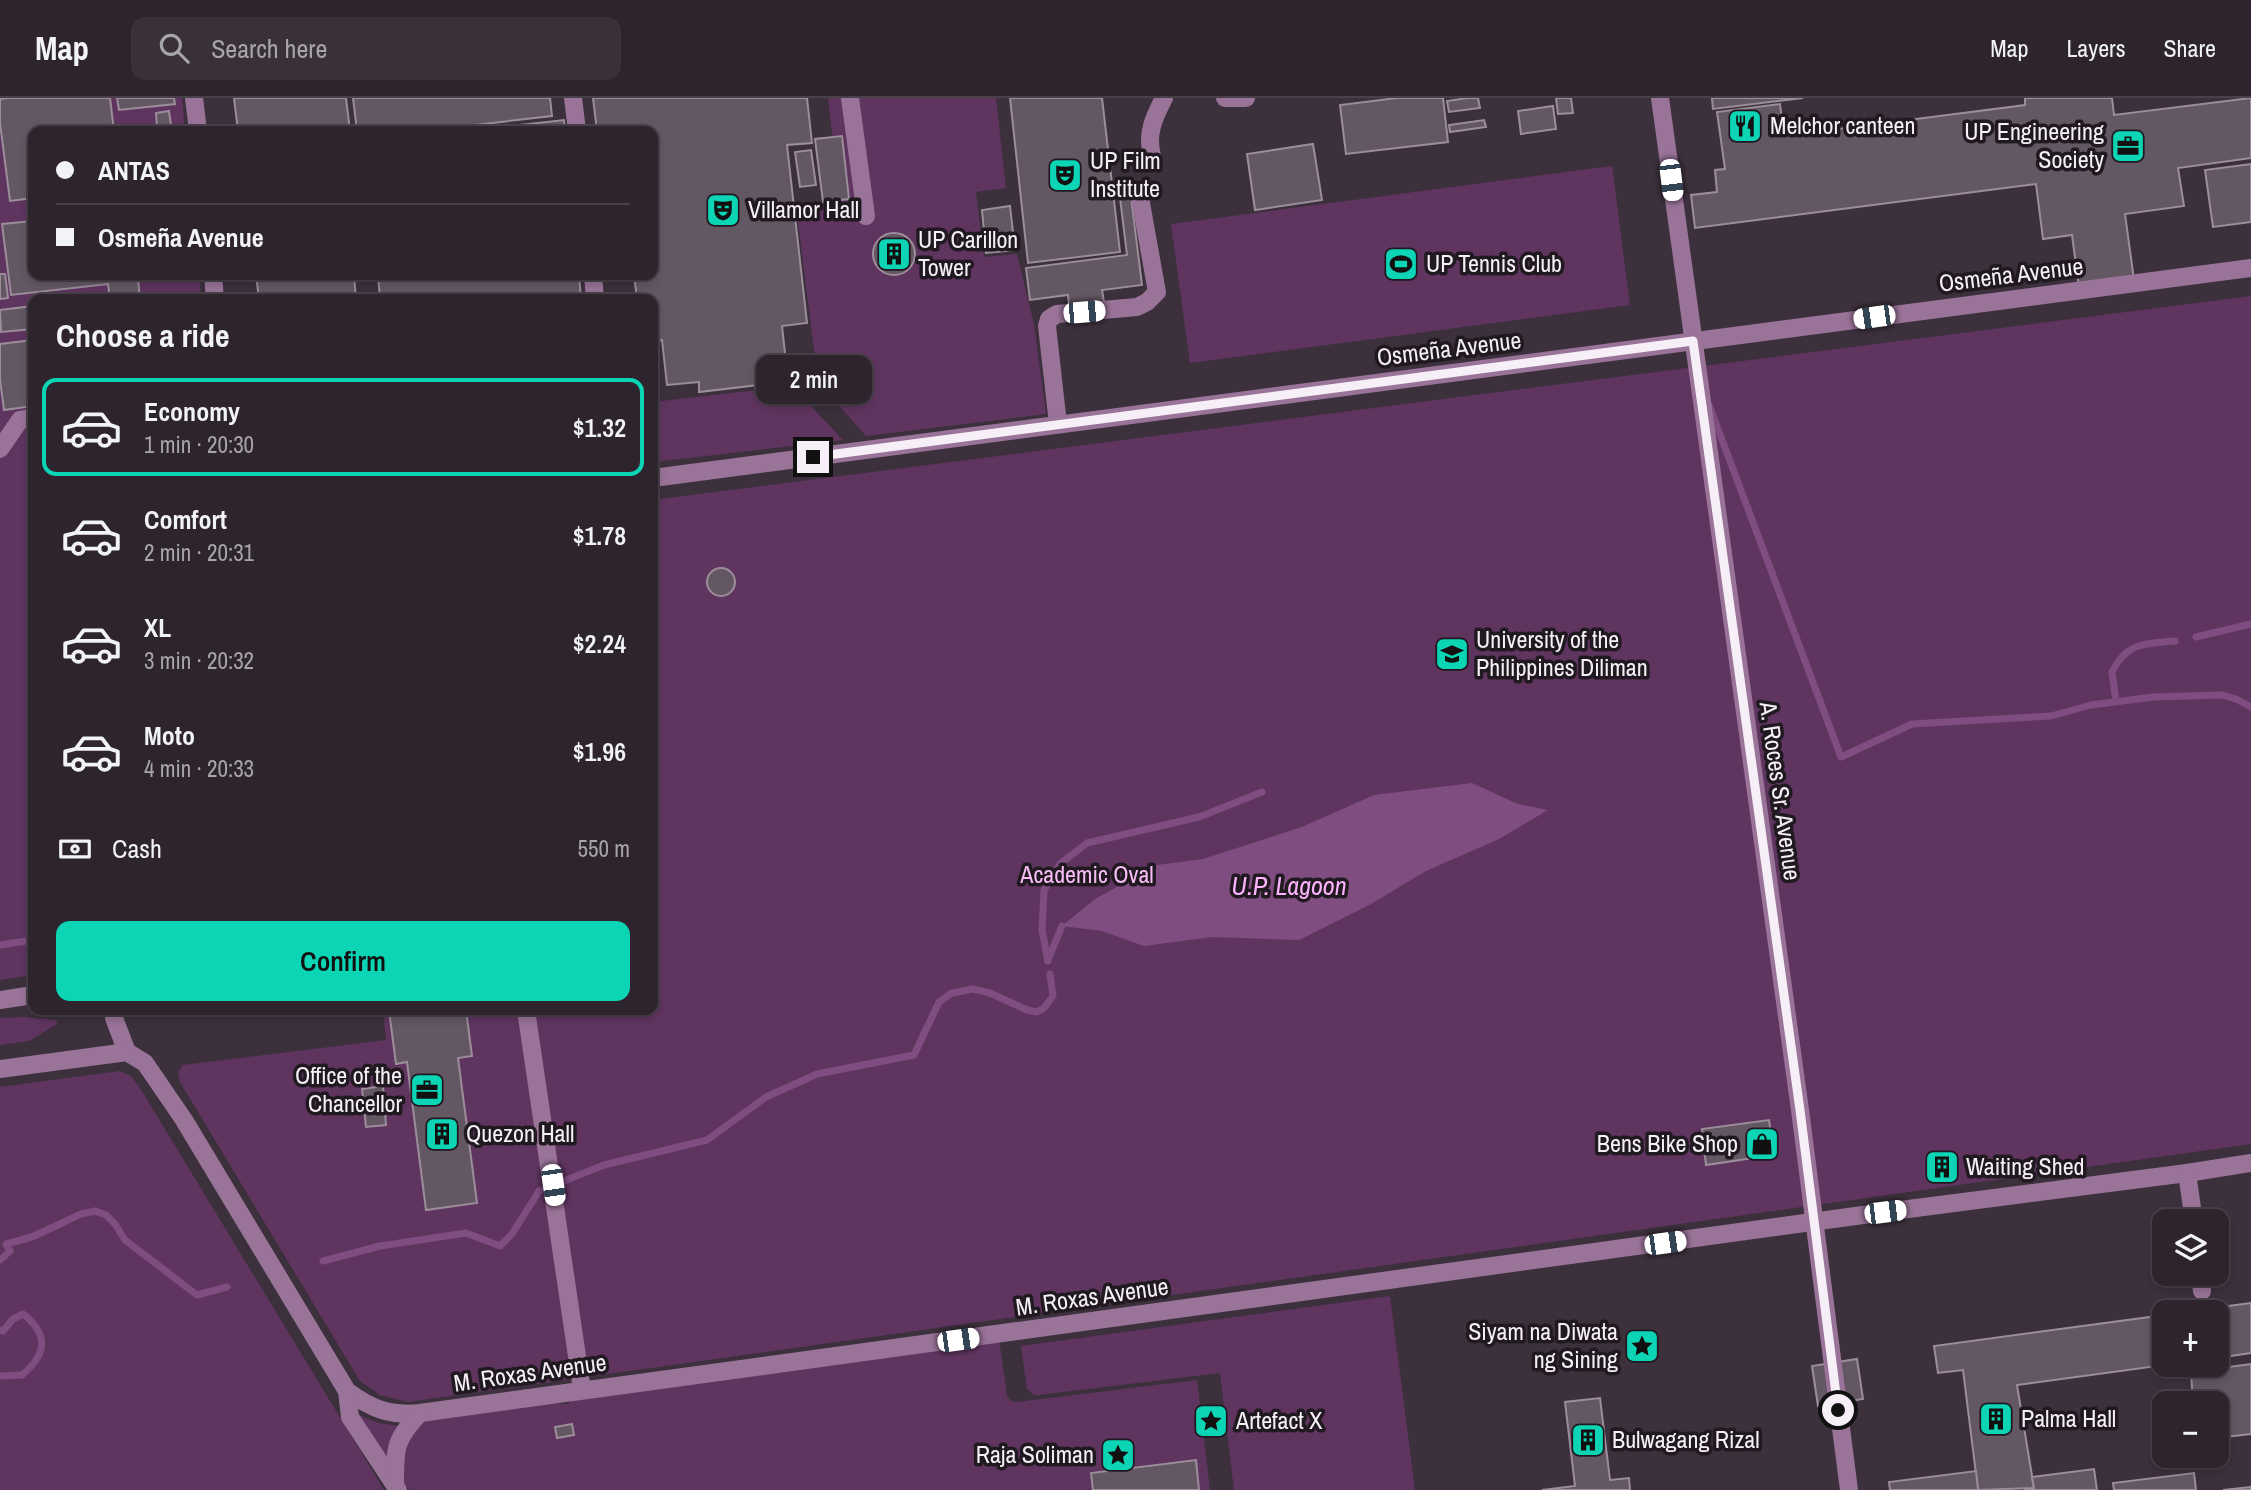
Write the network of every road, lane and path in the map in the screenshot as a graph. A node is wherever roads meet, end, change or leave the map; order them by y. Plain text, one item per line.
1 (194, 98) edge
2 (573, 98) edge
3 (850, 98) edge
4 (1164, 98) edge
5 (1225, 98) edge
6 (1246, 98) edge
7 (1660, 98) edge
8 (197, 126) edge
9 (576, 126) edge
10 (1152, 156) dead end
11 (1139, 192) dead end
12 (866, 216) dead end
13 (2251, 268) edge
14 (1693, 341) junction
15 (28, 419) edge
16 (1058, 424) junction
17 (0, 449) edge
18 (658, 477) edge
19 (28, 996) edge
20 (0, 1000) edge
21 (114, 1015) edge
22 (527, 1015) edge
23 (127, 1052) junction
24 (0, 1069) edge
25 (2251, 1163) edge
26 (2187, 1173) junction
27 (2192, 1209) edge
28 (1814, 1223) junction
29 (582, 1390) junction
30 (347, 1391) junction
31 (419, 1413) junction
32 (396, 1487) edge
33 (1849, 1490) edge

1 - 8 street
2 - 9 street
3 - 12 street
4 - 10 street
5 - 6 street
7 - 14 street, A. Roces Sr. Avenue
11 - 16 street
13 - 14 street, Osmeña Avenue
14 - 16 street, Osmeña Avenue
14 - 28 street, A. Roces Sr. Avenue
15 - 17 street
16 - 18 street, Osmeña Avenue
19 - 20 street
21 - 23 street
22 - 29 street
23 - 24 street
23 - 30 street, M. Roxas Avenue
25 - 26 street, M. Roxas Avenue
26 - 27 street
26 - 28 street, M. Roxas Avenue
28 - 29 street, M. Roxas Avenue
28 - 33 street, A. Roces Sr. Avenue
29 - 31 street, M. Roxas Avenue
30 - 31 street, M. Roxas Avenue
30 - 32 street
31 - 32 street

